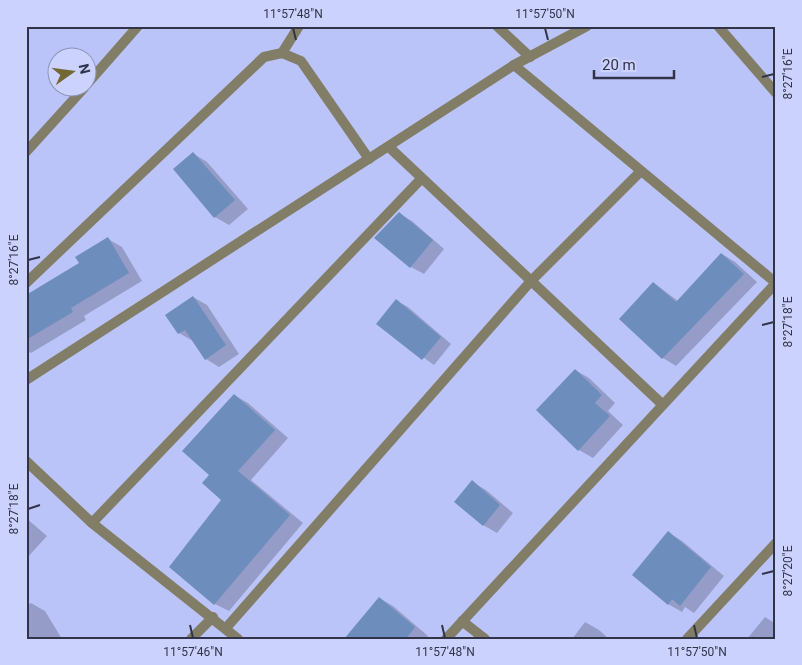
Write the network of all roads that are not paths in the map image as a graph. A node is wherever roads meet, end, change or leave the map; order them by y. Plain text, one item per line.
1 (138, 26) edge
2 (299, 26) edge
3 (497, 26) edge
4 (587, 26) edge
5 (718, 26) edge
6 (282, 53) junction
7 (530, 57) junction
8 (514, 65) junction
9 (98, 72) edge
10 (776, 93) edge
11 (75, 98) edge
12 (388, 147) junction
13 (26, 152) edge
14 (369, 159) junction
15 (641, 171) junction
16 (420, 178) junction
17 (532, 281) junction
18 (26, 283) edge
19 (776, 283) edge
20 (26, 380) edge
21 (663, 405) junction
22 (26, 461) edge
23 (92, 523) junction
24 (776, 544) edge
25 (213, 617) junction
26 (462, 621) junction
27 (226, 628) junction
28 (190, 639) edge
29 (238, 639) edge
30 (446, 639) edge
31 (485, 639) edge
32 (687, 639) edge

1 - 9 street
2 - 6 street
3 - 7 street
4 - 7 street
5 - 10 street
6 - 14 street
6 - 18 street
7 - 8 street
8 - 12 street
8 - 15 street
11 - 13 street
12 - 14 street
12 - 16 street
14 - 20 street
15 - 17 street
15 - 19 street
16 - 17 street
16 - 23 street
17 - 21 street
17 - 27 street
19 - 21 street
21 - 26 street
22 - 23 street
23 - 25 street
24 - 32 street
25 - 27 street
25 - 28 street
26 - 30 street
26 - 31 street
27 - 29 street

